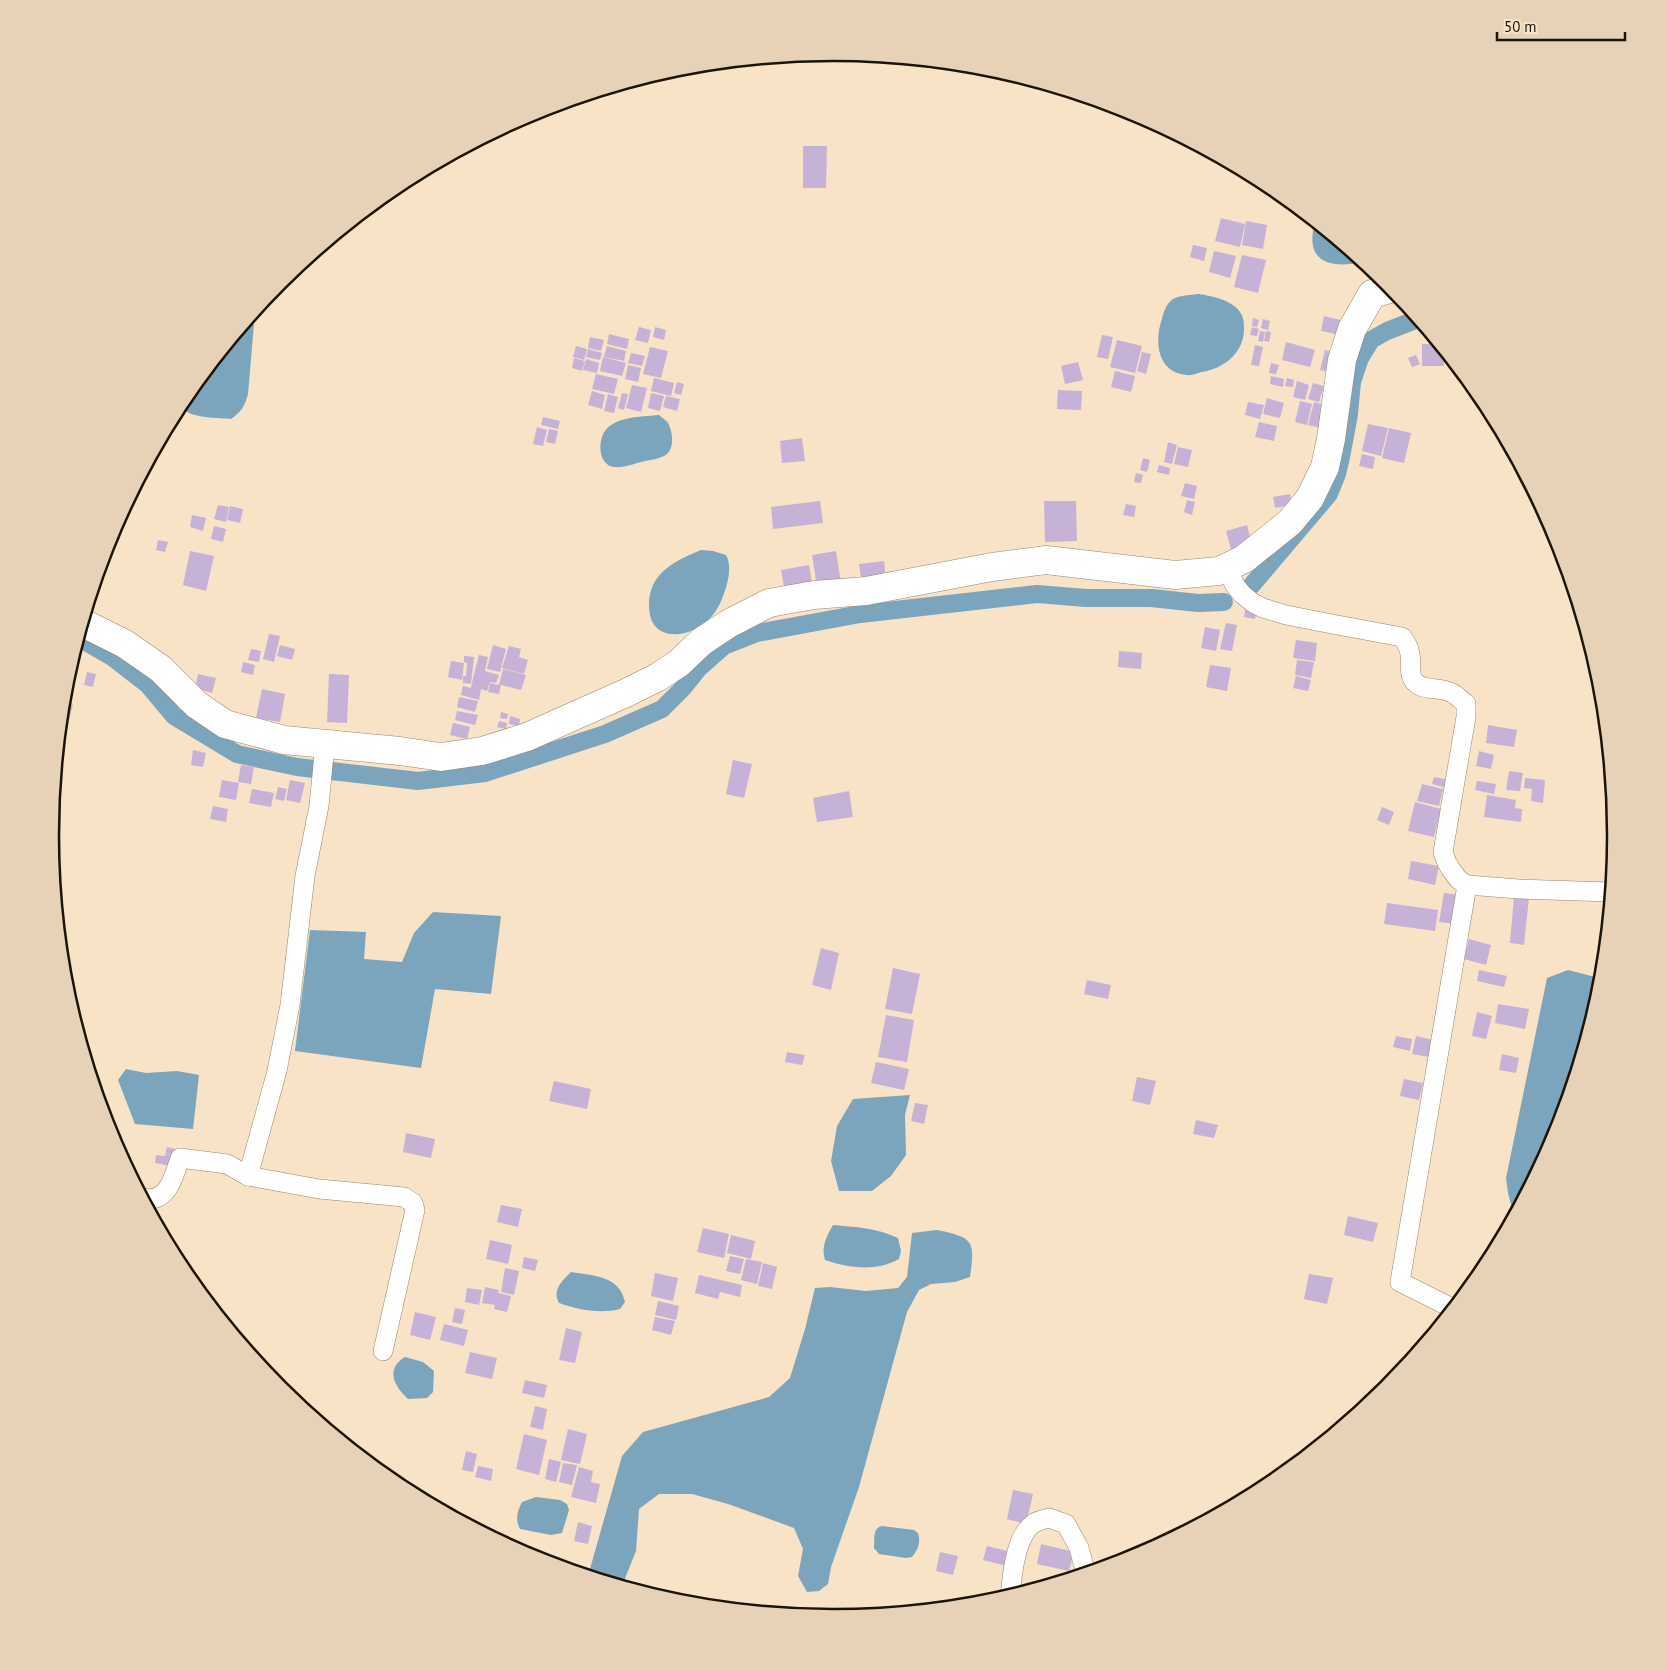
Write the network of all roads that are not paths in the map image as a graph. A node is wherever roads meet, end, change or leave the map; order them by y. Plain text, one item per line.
1 (1384, 291) edge
2 (1228, 566) junction
3 (88, 625) edge
4 (325, 744) junction
5 (1467, 886) junction
6 (1606, 892) edge
7 (248, 1176) junction
8 (150, 1199) edge
9 (1449, 1306) edge
10 (383, 1351) dead end
11 (1084, 1568) edge
12 (1011, 1589) edge

1 - 2 street
2 - 4 street
2 - 5 street
3 - 4 street
4 - 7 street
5 - 6 street
5 - 9 street
7 - 8 street
7 - 10 street
11 - 12 street

